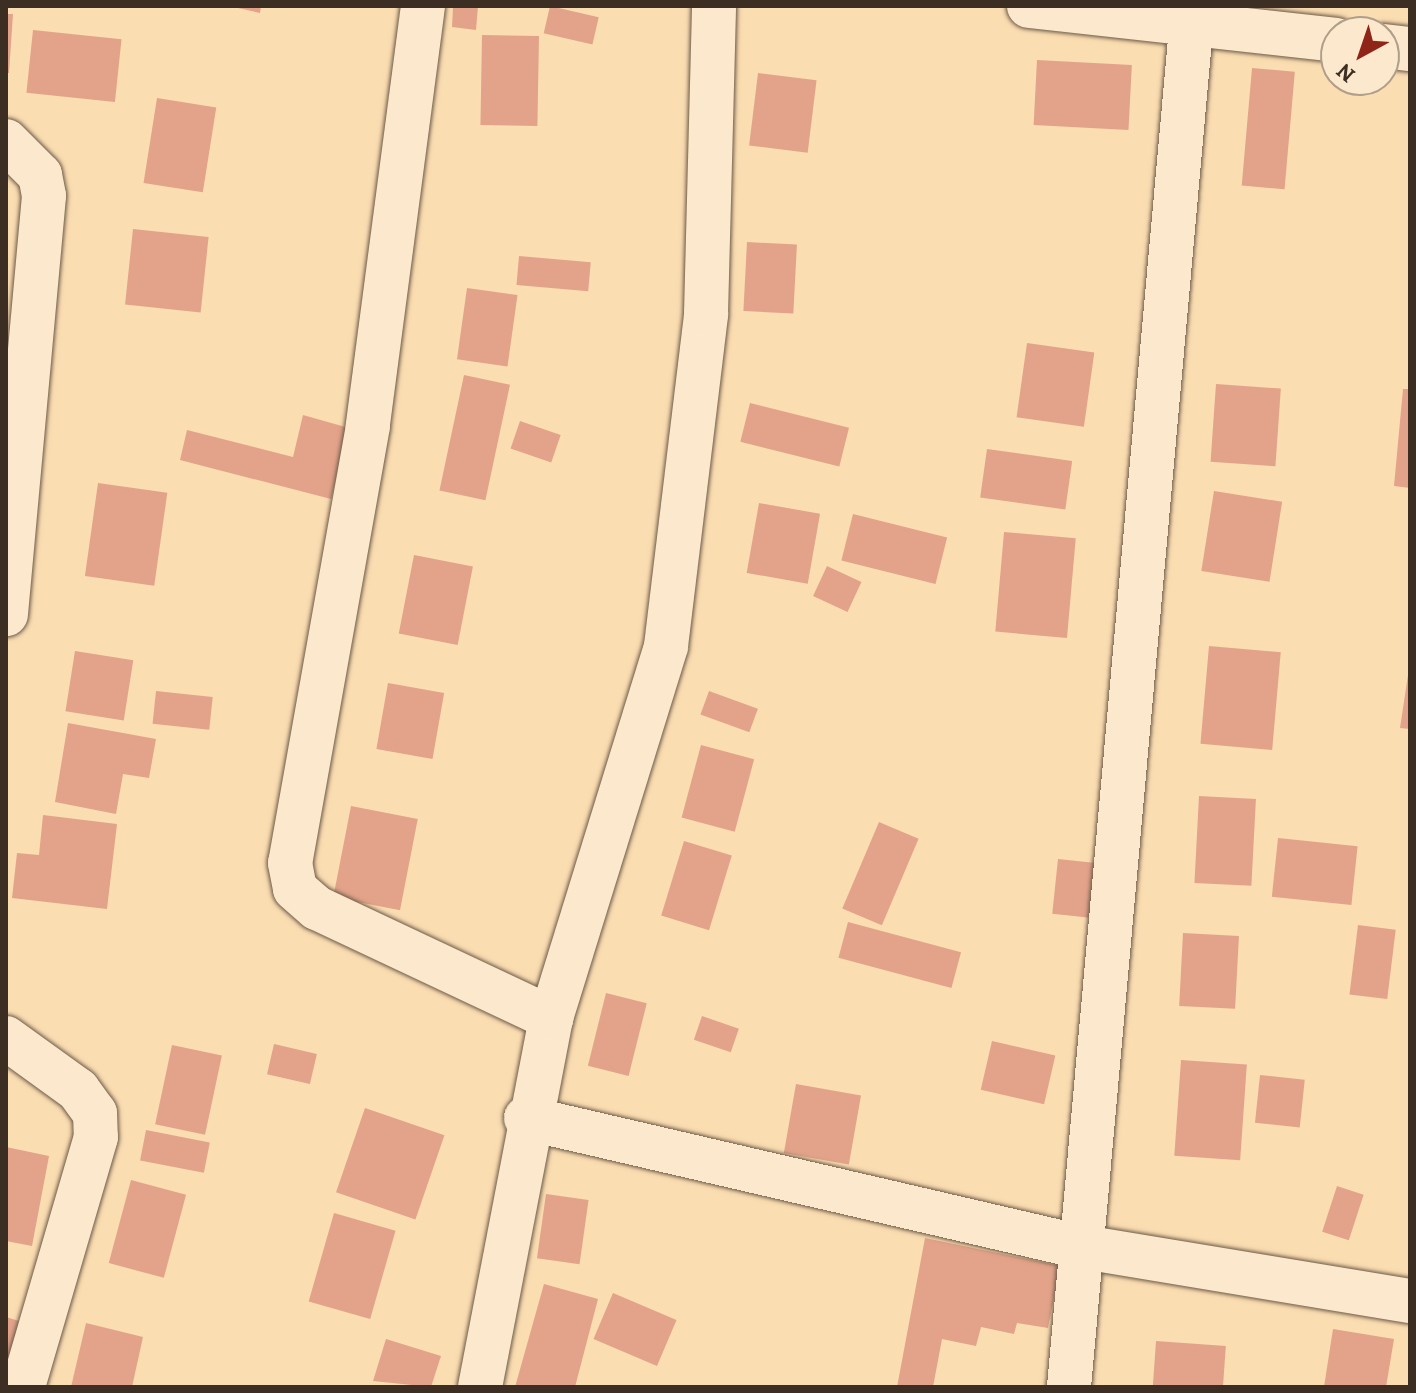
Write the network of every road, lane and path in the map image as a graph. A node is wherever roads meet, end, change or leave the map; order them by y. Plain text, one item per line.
1 (423, 6) edge
2 (714, 6) edge
3 (1029, 6) edge
4 (1193, 15) edge
5 (1320, 37) edge
6 (6, 141) edge
7 (6, 614) edge
8 (551, 1018) junction
9 (6, 1038) edge
10 (526, 1118) junction
11 (1077, 1246) junction
12 (1410, 1301) edge
13 (23, 1387) edge
14 (480, 1387) edge
15 (1069, 1387) edge

1 - 8 street
2 - 8 street
3 - 4 street
4 - 5 street
4 - 11 street
6 - 7 street
8 - 10 street
9 - 13 street
10 - 11 street
10 - 14 street
11 - 12 street
11 - 15 street

